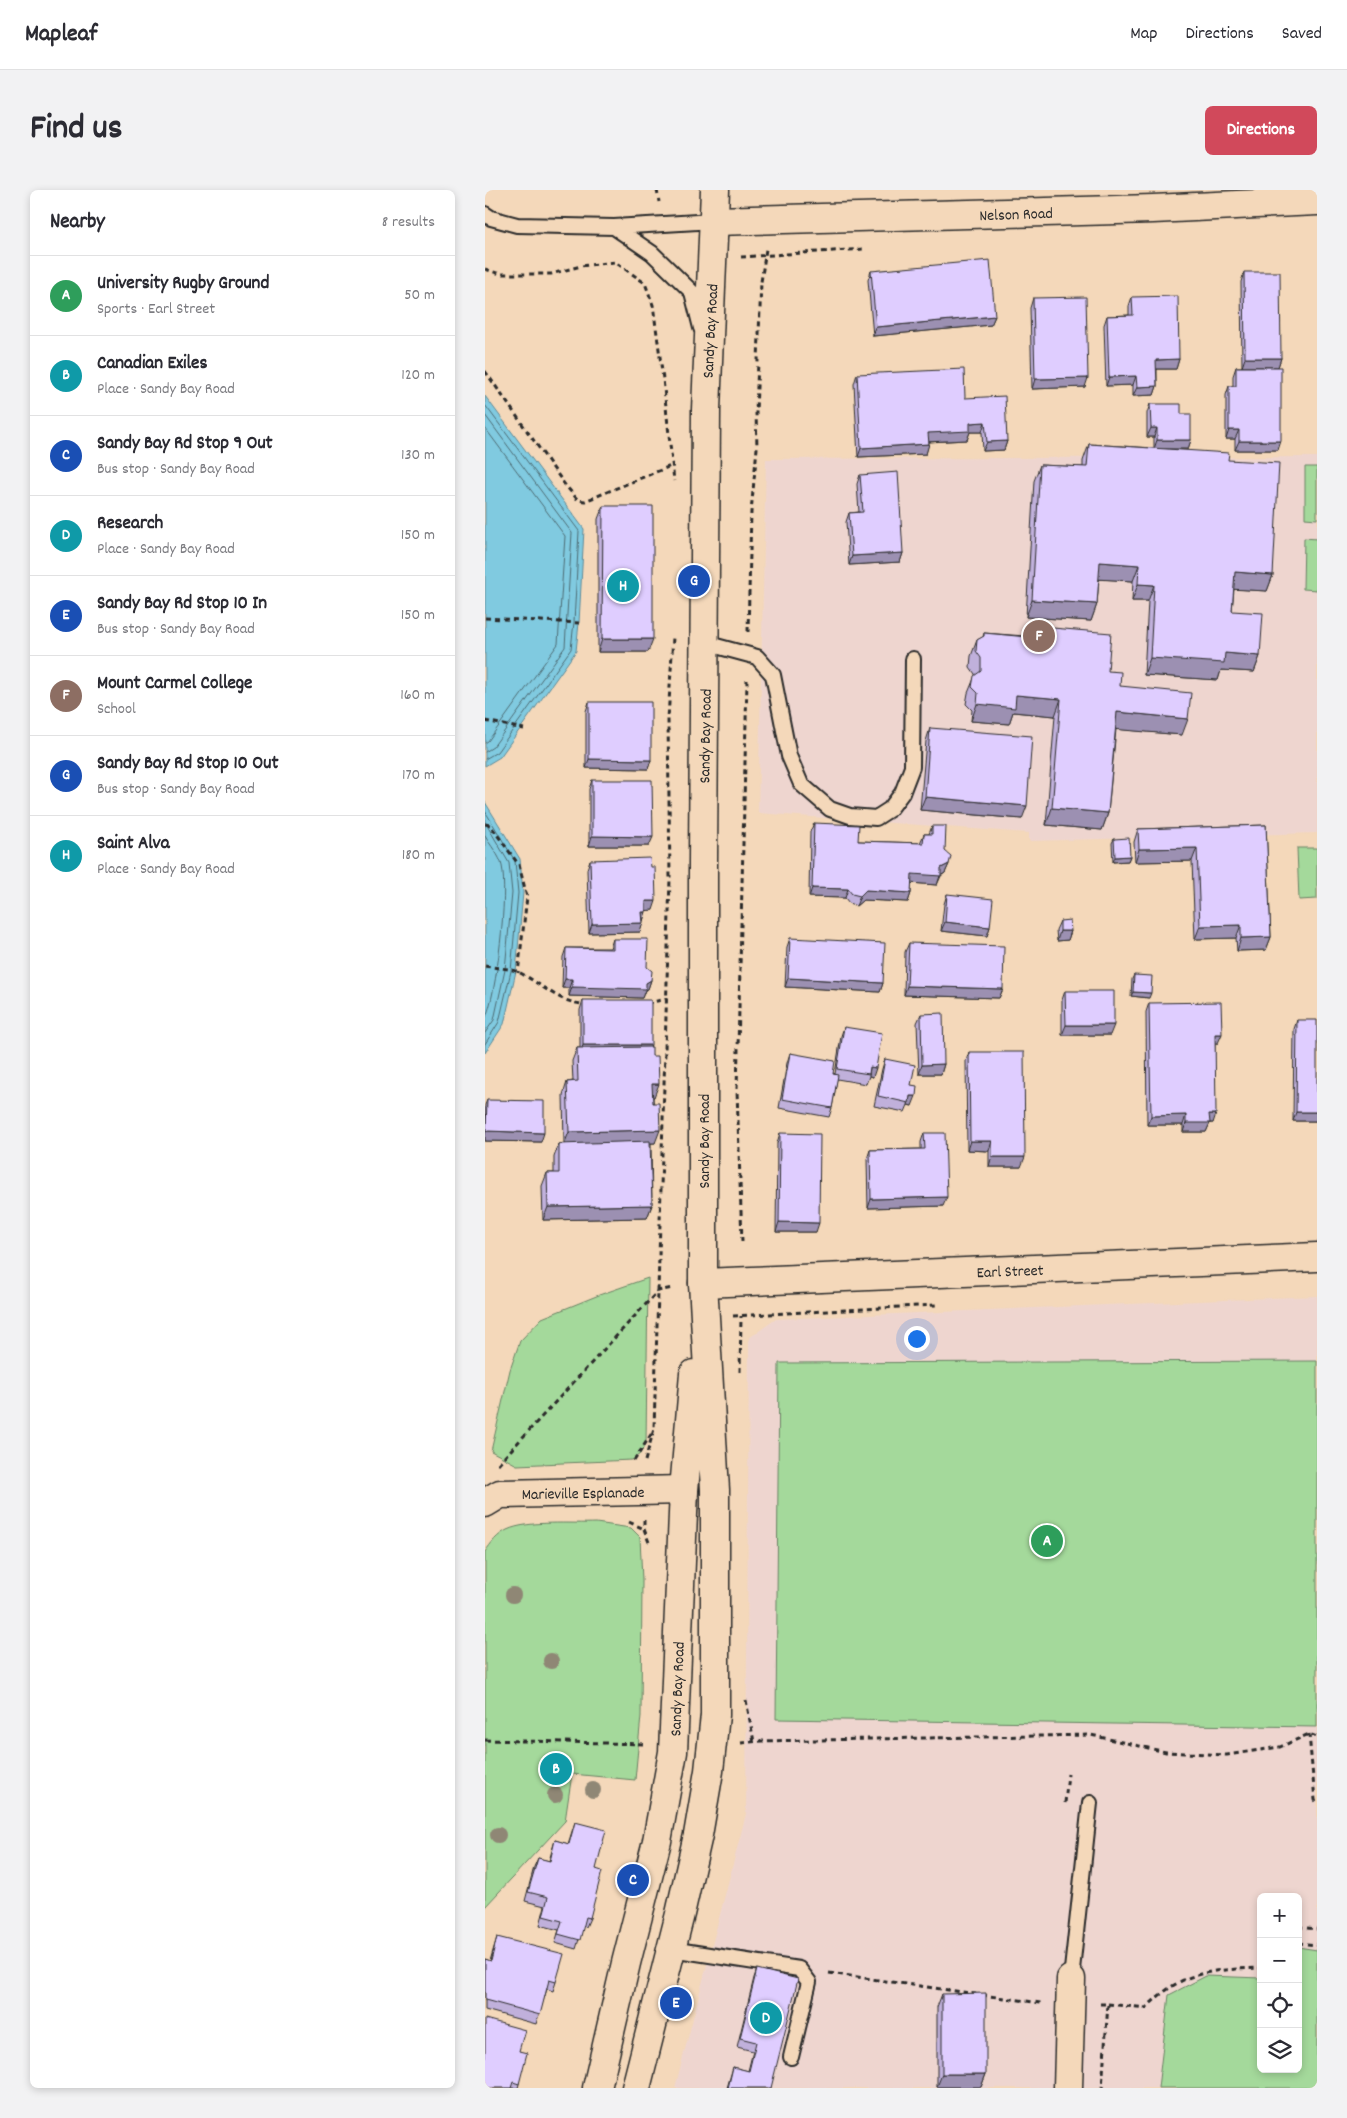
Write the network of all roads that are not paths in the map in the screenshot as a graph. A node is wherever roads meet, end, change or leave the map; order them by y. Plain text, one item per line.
1 (715, 190) edge
2 (1317, 201) edge
3 (485, 214) edge
4 (715, 221) junction
5 (614, 227) junction
6 (708, 355) junction
7 (705, 643) junction
8 (913, 659) dead end
9 (1317, 1257) edge
10 (703, 1283) junction
11 (684, 1490) junction
12 (715, 1490) junction
13 (485, 1503) edge
14 (1090, 1803) dead end
15 (671, 1949) junction
16 (1071, 1979) joint
17 (791, 2057) dead end
18 (597, 2088) edge
19 (635, 2088) edge
20 (1068, 2088) edge

1 - 4 main road, Sandy Bay Road
2 - 4 main road, Nelson Road
3 - 5 lane
4 - 5 lane
4 - 6 main road, Sandy Bay Road
5 - 6 lane
6 - 7 main road, Sandy Bay Road
7 - 8 lane
7 - 10 main road, Sandy Bay Road
9 - 10 main road, Earl Street
10 - 11 main road, Sandy Bay Road
10 - 12 main road, Sandy Bay Road
11 - 12 main road, Marieville Esplanade
11 - 13 main road, Marieville Esplanade
11 - 18 main road, Sandy Bay Road
12 - 15 main road, Sandy Bay Road
14 - 16 lane
15 - 17 lane
15 - 19 main road, Sandy Bay Road
16 - 20 main road

